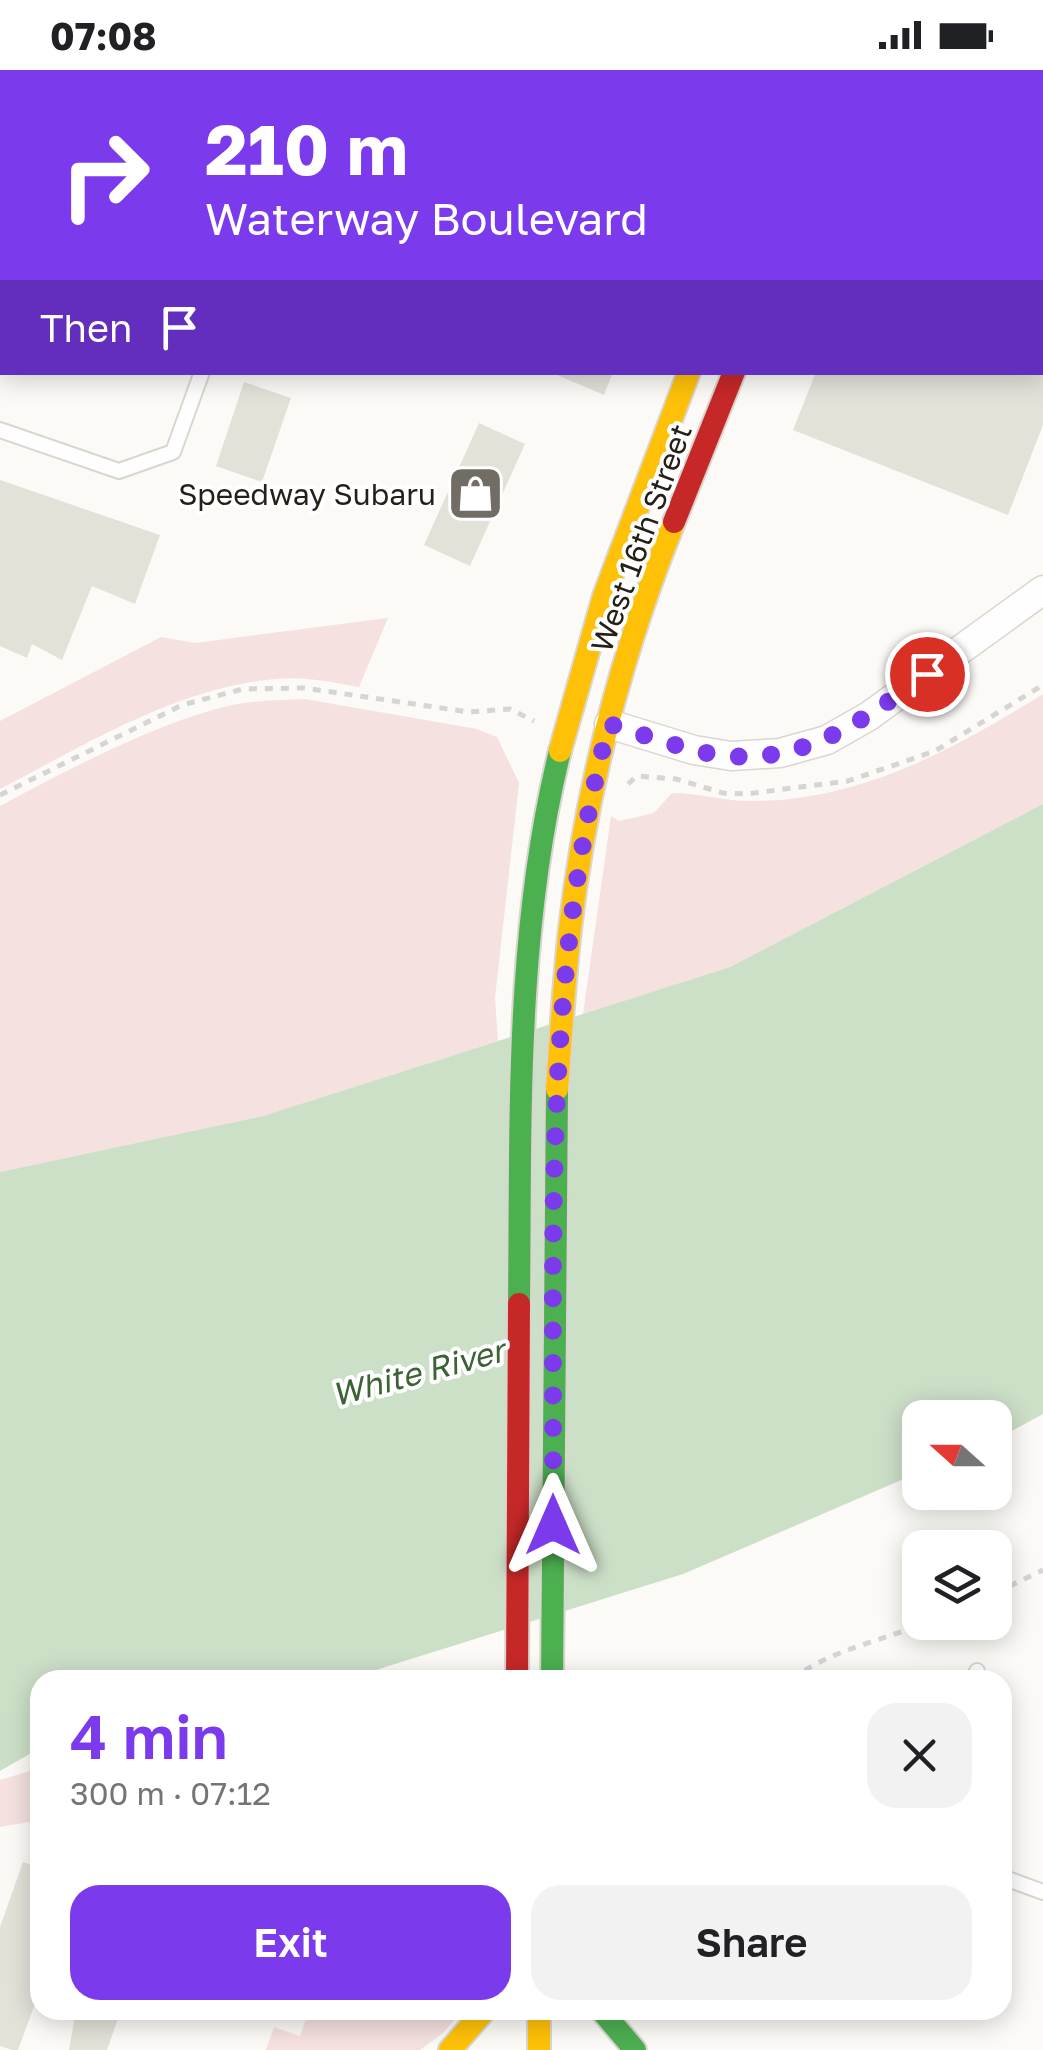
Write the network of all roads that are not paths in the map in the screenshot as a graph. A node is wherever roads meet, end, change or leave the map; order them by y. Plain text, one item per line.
1 (201, 375) edge
2 (687, 375) edge
3 (733, 375) edge
4 (0, 430) edge
5 (1043, 590) edge
6 (609, 724) junction
7 (517, 1670) edge
8 (552, 1670) edge
9 (1012, 1880) edge
10 (1043, 1892) edge
11 (476, 2020) edge
12 (539, 2020) edge
13 (610, 2020) edge
14 (450, 2050) edge
15 (539, 2050) edge
16 (636, 2050) edge

1 - 4 lane
2 - 7 main road, West 16th Street
3 - 6 main road, West 16th Street
5 - 6 street
6 - 8 main road, West 16th Street
9 - 10 lane
11 - 14 main road
12 - 15 main road
13 - 16 main road

